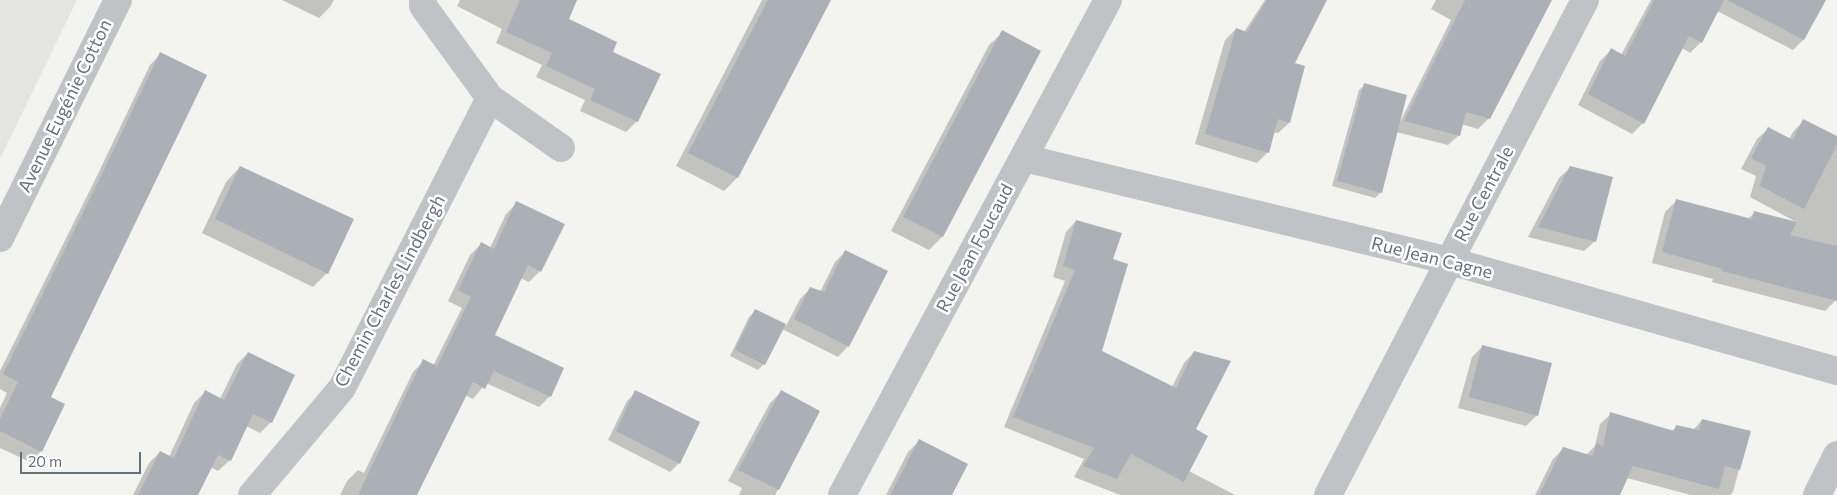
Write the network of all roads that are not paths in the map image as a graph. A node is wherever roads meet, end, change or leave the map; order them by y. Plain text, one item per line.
1 (118, 0) edge
2 (423, 0) edge
3 (1108, 0) edge
4 (1585, 0) edge
5 (490, 98) junction
6 (560, 148) dead end
7 (1024, 158) junction
8 (0, 238) edge
9 (1450, 260) junction
10 (1837, 371) edge
11 (1837, 455) edge
12 (252, 495) edge
13 (842, 495) edge
14 (1328, 495) edge
15 (1817, 495) edge

1 - 8 street, Avenue Eugénie Cotton
2 - 5 street
3 - 7 street, Rue Jean Foucaud
4 - 9 street, Rue Centrale
5 - 6 street
5 - 12 street, Chemin Charles Lindbergh
7 - 9 street, Rue Jean Cagne
7 - 13 street, Rue Jean Foucaud
9 - 10 street, Rue Jean Cagne
9 - 14 street, Rue Centrale
11 - 15 street

